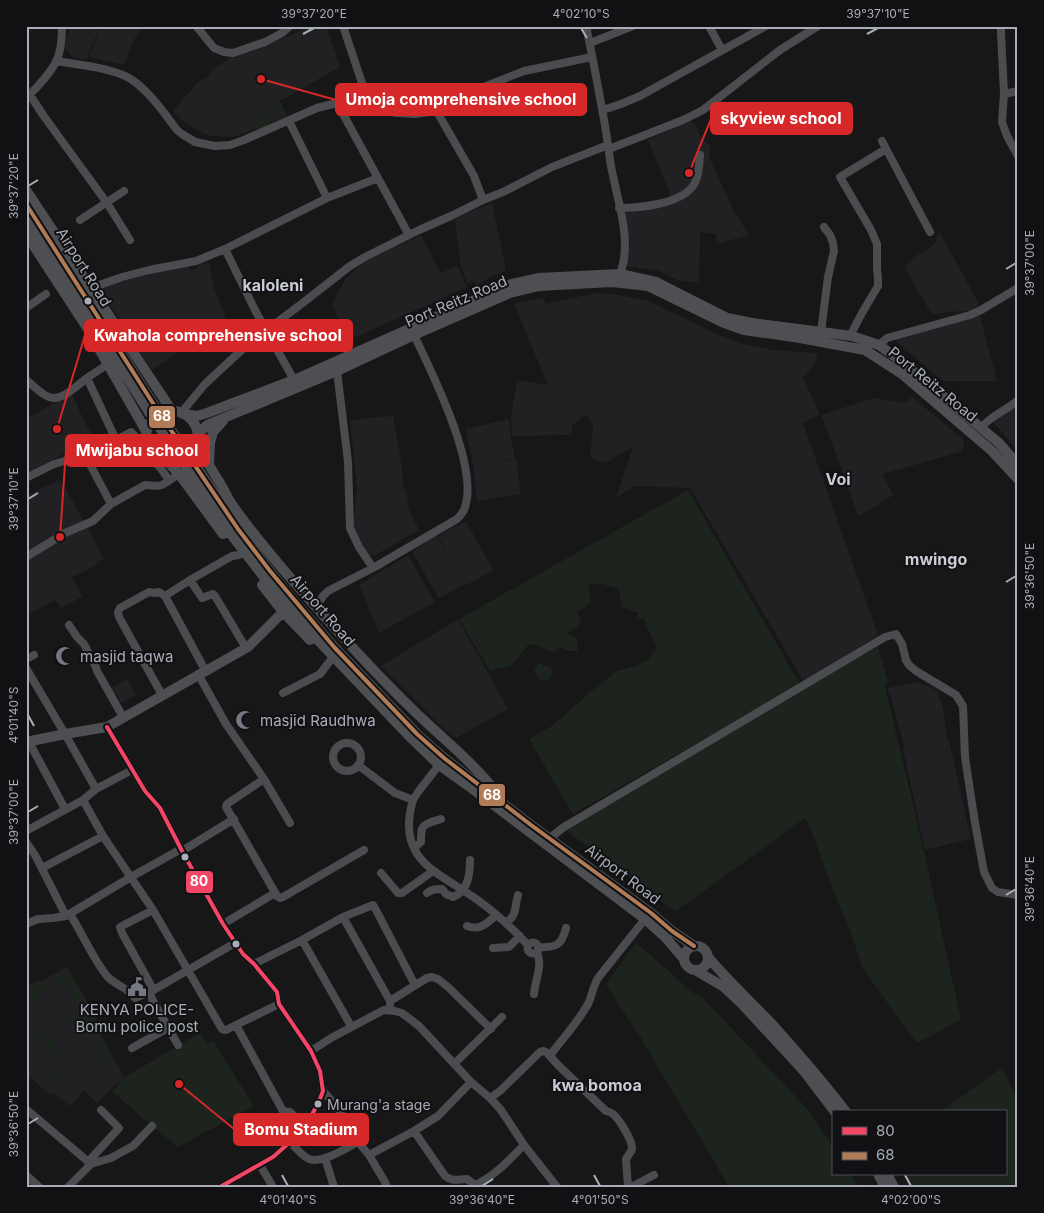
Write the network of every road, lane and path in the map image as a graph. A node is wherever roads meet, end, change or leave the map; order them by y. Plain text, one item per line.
1 (62, 26) edge
2 (196, 26) edge
3 (290, 26) edge
4 (343, 26) edge
5 (586, 26) edge
6 (633, 26) edge
7 (709, 26) edge
8 (766, 26) edge
9 (818, 26) edge
10 (1001, 26) edge
11 (590, 43) junction
12 (722, 50) junction
13 (592, 57) junction
14 (56, 61) junction
15 (1018, 91) edge
16 (1004, 94) junction
17 (28, 96) edge
18 (336, 102) junction
19 (370, 107) junction
20 (436, 110) junction
21 (602, 110) junction
22 (290, 121) junction
23 (882, 142) dead end
24 (608, 147) junction
25 (886, 149) junction
26 (700, 155) dead end
27 (1018, 156) edge
28 (378, 178) junction
29 (26, 190) edge
30 (124, 191) dead end
31 (327, 198) junction
32 (483, 200) junction
33 (107, 203) junction
34 (26, 204) edge
35 (619, 208) junction
36 (80, 220) dead end
37 (30, 225) edge
38 (824, 227) dead end
39 (930, 232) dead end
40 (409, 235) junction
41 (130, 240) dead end
42 (225, 249) junction
43 (620, 274) junction
44 (91, 288) junction
45 (1018, 288) edge
46 (46, 294) dead end
47 (26, 308) edge
48 (266, 330) junction
49 (821, 332) junction
50 (414, 335) junction
51 (852, 336) junction
52 (880, 345) junction
53 (108, 364) junction
54 (337, 371) junction
55 (87, 378) junction
56 (26, 380) edge
57 (294, 380) junction
58 (1018, 400) edge
59 (178, 412) junction
60 (225, 418) junction
61 (980, 428) junction
62 (146, 431) junction
63 (197, 437) junction
64 (116, 440) junction
65 (85, 455) junction
66 (168, 462) junction
67 (1018, 464) edge
68 (209, 466) junction
69 (179, 474) junction
70 (26, 478) edge
71 (1018, 479) edge
72 (170, 480) junction
73 (111, 504) junction
74 (239, 555) junction
75 (26, 557) edge
76 (373, 568) junction
77 (190, 580) junction
78 (165, 596) junction
79 (286, 603) junction
80 (316, 607) junction
81 (69, 625) dead end
82 (246, 648) junction
83 (330, 662) junction
84 (26, 668) edge
85 (202, 672) junction
86 (350, 674) junction
87 (283, 693) dead end
88 (162, 695) junction
89 (123, 717) junction
90 (107, 727) junction
91 (65, 734) junction
92 (28, 742) edge
93 (358, 765) dead end
94 (439, 765) junction
95 (132, 770) junction
96 (264, 779) junction
97 (96, 789) junction
98 (83, 800) junction
99 (413, 800) junction
100 (505, 805) junction
101 (65, 809) junction
102 (234, 819) junction
103 (441, 819) dead end
104 (290, 823) dead end
105 (26, 831) edge
106 (103, 836) junction
107 (550, 838) junction
108 (26, 842) edge
109 (414, 848) junction
110 (181, 850) junction
111 (364, 850) dead end
112 (470, 860) dead end
113 (42, 868) junction
114 (433, 871) junction
115 (382, 873) dead end
116 (131, 877) junction
117 (463, 890) junction
118 (275, 893) junction
119 (427, 893) dead end
120 (518, 895) dead end
121 (1018, 895) edge
122 (153, 910) junction
123 (68, 915) junction
124 (496, 915) junction
125 (343, 917) junction
126 (645, 919) junction
127 (506, 923) junction
128 (26, 924) edge
129 (222, 924) junction
130 (467, 926) dead end
131 (566, 928) dead end
132 (520, 936) junction
133 (302, 940) junction
134 (235, 943) junction
135 (694, 946) junction
136 (493, 948) dead end
137 (537, 950) junction
138 (708, 957) junction
139 (684, 959) junction
140 (254, 964) junction
141 (187, 970) junction
142 (695, 970) junction
143 (415, 985) junction
144 (152, 991) junction
145 (534, 994) dead end
146 (390, 1000) junction
147 (279, 1004) junction
148 (390, 1010) junction
149 (502, 1017) dead end
150 (236, 1025) junction
151 (351, 1026) junction
152 (168, 1028) junction
153 (491, 1029) junction
154 (178, 1045) dead end
155 (132, 1048) dead end
156 (311, 1051) junction
157 (548, 1054) junction
158 (454, 1064) junction
159 (471, 1082) junction
160 (323, 1091) junction
161 (490, 1098) junction
162 (26, 1109) edge
163 (101, 1110) dead end
164 (834, 1110) edge
165 (845, 1110) edge
166 (304, 1125) junction
167 (152, 1126) dead end
168 (414, 1131) junction
169 (108, 1142) junction
170 (290, 1142) junction
171 (358, 1142) junction
172 (524, 1145) junction
173 (120, 1154) junction
174 (369, 1155) junction
175 (325, 1158) junction
176 (89, 1163) junction
177 (260, 1165) junction
178 (26, 1175) edge
179 (654, 1175) dead end
180 (39, 1187) edge
181 (68, 1187) edge
182 (220, 1187) edge
183 (273, 1187) edge
184 (334, 1187) edge
185 (386, 1187) edge
186 (556, 1187) edge
187 (630, 1187) edge

1 - 14 street
2 - 3 street
4 - 19 street
5 - 11 street
6 - 11 street
7 - 12 street
8 - 12 street
9 - 24 street
10 - 16 street
11 - 13 street
12 - 21 street
13 - 20 street
13 - 21 street
14 - 17 street
14 - 22 street
15 - 16 street
16 - 27 street
17 - 33 street
18 - 19 street
18 - 22 street
18 - 28 street
19 - 20 street
20 - 32 street
21 - 24 street
22 - 31 street
23 - 25 street
24 - 32 street
24 - 35 street
25 - 39 street
25 - 51 street
26 - 35 street
28 - 31 street
28 - 40 street
29 - 44 main road
30 - 33 street
31 - 42 street
32 - 40 street
33 - 36 street
33 - 41 street
34 - 37 main road, Airport Road
35 - 43 street
37 - 53 main road
37 - 79 main road, Airport Road, bridge
38 - 49 street
40 - 48 street
42 - 44 street
42 - 48 street
43 - 49 main road
43 - 57 main road
44 - 59 main road
45 - 52 street
46 - 47 street
48 - 57 street
48 - 59 street
49 - 51 main road
50 - 54 main road, Port Reitz Road
50 - 71 main road, Port Reitz Road
50 - 76 street
51 - 52 main road
52 - 61 main road
53 - 55 street
53 - 62 main road
54 - 60 main road, Port Reitz Road
54 - 76 street
55 - 56 street
55 - 64 street
57 - 59 main road
58 - 61 street
59 - 62 main road
59 - 63 main road
60 - 63 main road, Port Reitz Road
60 - 68 main road
61 - 67 main road
62 - 66 main road
63 - 66 main road
63 - 68 main road
64 - 65 street
64 - 72 street
65 - 70 street
65 - 73 street
66 - 69 main road
68 - 80 main road
69 - 72 street
69 - 74 main road
72 - 73 street
73 - 75 street
74 - 77 street
74 - 79 main road
76 - 80 street
77 - 78 street
77 - 82 street
78 - 85 street
78 - 88 street
79 - 82 main road
79 - 83 main road
79 - 86 main road, Airport Road
79 - 100 main road, Airport Road
80 - 100 main road
81 - 89 street
82 - 85 main road
83 - 86 main road
83 - 87 street
84 - 91 street
85 - 88 main road
85 - 96 street
86 - 94 main road, Airport Road
88 - 89 main road
89 - 90 main road
90 - 91 main road
90 - 95 street
91 - 92 main road
91 - 97 street
92 - 101 street
93 - 99 street
94 - 99 street
94 - 126 main road, Airport Road
95 - 97 street
95 - 110 street
96 - 102 street
96 - 104 street
97 - 98 street
98 - 101 street
98 - 106 street
99 - 109 street
100 - 107 main road, Airport Road
101 - 105 street
102 - 110 street
102 - 118 street
103 - 109 street
106 - 113 street
106 - 116 street
107 - 121 street
107 - 135 main road, Airport Road
108 - 113 street
109 - 114 street
110 - 116 street
110 - 129 street
111 - 118 street
112 - 117 street
113 - 123 street
114 - 115 street
114 - 117 street
116 - 122 street
116 - 123 street
117 - 119 street
117 - 124 street
118 - 129 street
120 - 127 street
122 - 141 street
122 - 144 street
123 - 128 street
123 - 144 street
124 - 127 street
124 - 130 street
125 - 133 street
125 - 143 street
125 - 146 street
126 - 139 main road, Airport Road
126 - 157 street
127 - 132 street
129 - 134 street
131 - 137 street
132 - 136 street
132 - 137 street
133 - 140 street
133 - 151 street
134 - 140 street
134 - 141 street
135 - 138 main road
135 - 139 main road
137 - 145 street
138 - 142 main road
138 - 165 main road
139 - 142 main road
140 - 147 street
141 - 144 street
141 - 150 street
142 - 164 main road
143 - 146 street
143 - 153 street
144 - 152 street
146 - 148 street
147 - 150 street
147 - 156 street
148 - 151 street
148 - 158 street
149 - 153 street
150 - 166 street
151 - 156 street
152 - 154 street
152 - 155 street
153 - 158 street
156 - 160 street
157 - 161 street
157 - 187 street
158 - 159 street
159 - 161 street
159 - 168 street
160 - 166 street
160 - 171 street
161 - 172 street
162 - 176 street
163 - 169 street
166 - 170 street
167 - 173 street
168 - 172 street
168 - 174 street
169 - 173 street
169 - 176 street
170 - 175 street
170 - 177 street
171 - 174 street
171 - 175 street
172 - 186 street
173 - 176 street
174 - 185 street
175 - 184 street
176 - 181 street
177 - 182 street
177 - 183 street
178 - 180 street
179 - 187 street

